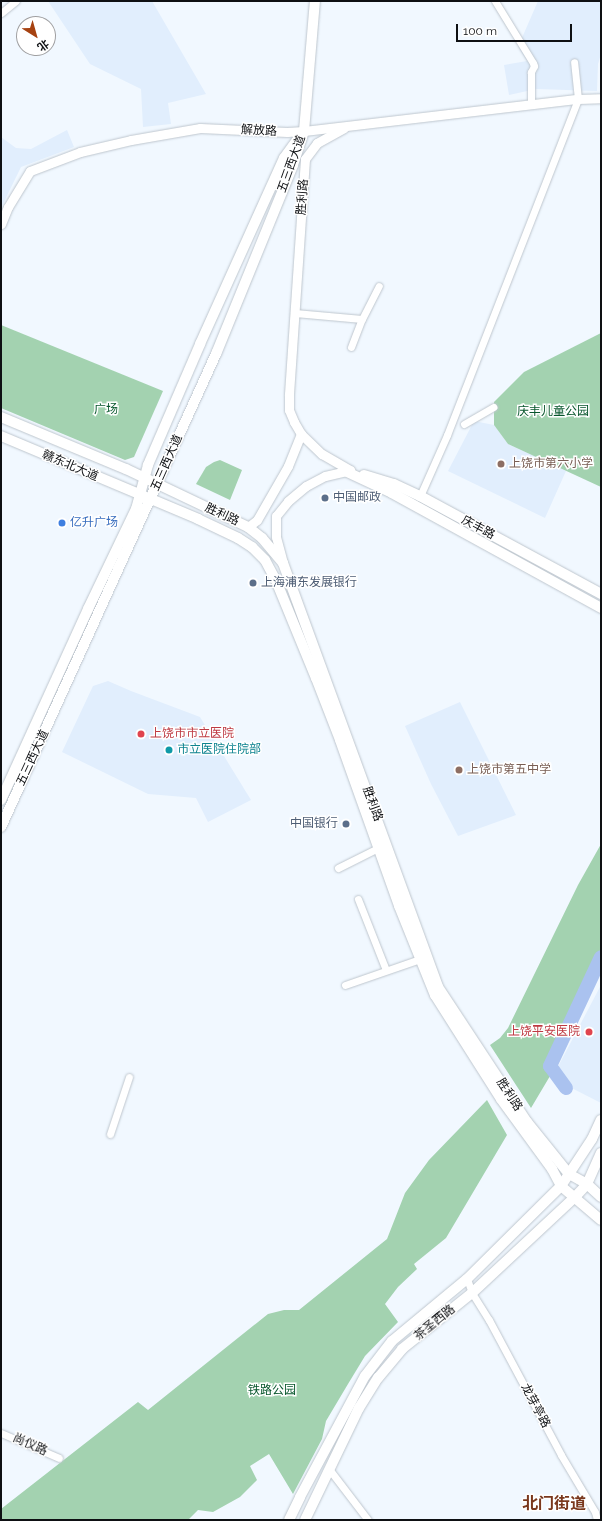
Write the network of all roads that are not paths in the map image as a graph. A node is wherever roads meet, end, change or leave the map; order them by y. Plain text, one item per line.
1 (315, 1) edge
2 (495, 1) edge
3 (10, 2) edge
4 (1, 13) edge
5 (574, 62) dead end
6 (601, 98) edge
7 (578, 99) junction
8 (531, 104) junction
9 (349, 125) junction
10 (304, 131) junction
11 (1, 224) edge
12 (379, 286) dead end
13 (295, 313) junction
14 (362, 319) junction
15 (351, 347) dead end
16 (494, 407) dead end
17 (1, 417) edge
18 (464, 424) dead end
19 (301, 434) junction
20 (1, 436) edge
21 (348, 471) junction
22 (144, 478) junction
23 (157, 484) junction
24 (139, 494) junction
25 (420, 496) junction
26 (151, 499) junction
27 (248, 527) junction
28 (283, 563) junction
29 (601, 594) edge
30 (601, 608) edge
31 (1, 800) edge
32 (1, 827) edge
33 (378, 848) junction
34 (338, 868) dead end
35 (358, 899) dead end
36 (420, 959) junction
37 (386, 970) junction
38 (345, 985) dead end
39 (129, 1077) dead end
40 (601, 1120) edge
41 (110, 1134) dead end
42 (601, 1153) edge
43 (569, 1174) junction
44 (587, 1184) junction
45 (561, 1186) junction
46 (575, 1197) junction
47 (601, 1197) edge
48 (601, 1220) edge
49 (467, 1279) junction
50 (472, 1293) junction
51 (1, 1433) edge
52 (59, 1458) dead end
53 (329, 1469) junction
54 (289, 1520) edge
55 (305, 1520) edge
56 (368, 1520) edge
57 (597, 1520) edge

1 - 10 main road
2 - 8 street
3 - 4 street
5 - 7 street
6 - 7 street, 解放路
7 - 8 street, 解放路
7 - 25 street
8 - 9 street, 解放路
9 - 10 street, 解放路
9 - 13 street, 胜利路
10 - 11 street, 解放路
10 - 22 main road, 五三西大道
10 - 23 main road, 五三西大道
12 - 14 street
13 - 14 street
13 - 19 street, 胜利路
14 - 15 street
16 - 18 street
17 - 22 main road, 胜利路
19 - 21 street, 胜利路
19 - 27 street
20 - 24 main road, 赣东北大道
21 - 25 main road, 庆丰路
21 - 28 street
21 - 30 main road
22 - 23 main road, 胜利路
22 - 24 main road, 五三西大道
23 - 26 main road, 五三西大道
23 - 27 main road, 胜利路
24 - 26 main road, 胜利路
24 - 31 main road, 五三西大道
25 - 29 main road, 庆丰路
26 - 32 main road, 五三西大道
26 - 33 main road, 胜利路
27 - 28 main road, 胜利路
28 - 43 main road, 胜利路
33 - 34 street
33 - 36 main road, 胜利路
35 - 37 street
36 - 37 street
36 - 45 main road, 胜利路
37 - 38 street
39 - 41 street
40 - 43 main road
42 - 44 main road, 茶圣西路
43 - 44 main road
43 - 45 main road, 茶圣西路
44 - 46 main road, 茶圣西路
44 - 47 main road
45 - 46 main road
45 - 49 main road, 茶圣西路
46 - 48 main road
46 - 50 main road, 茶圣西路
49 - 50 street, 龙芽亭路
49 - 54 main road, 茶圣西路
50 - 53 main road, 茶圣西路
50 - 57 street, 龙芽亭路
51 - 52 street, 尚仪路
53 - 55 main road, 茶圣西路
53 - 56 street

